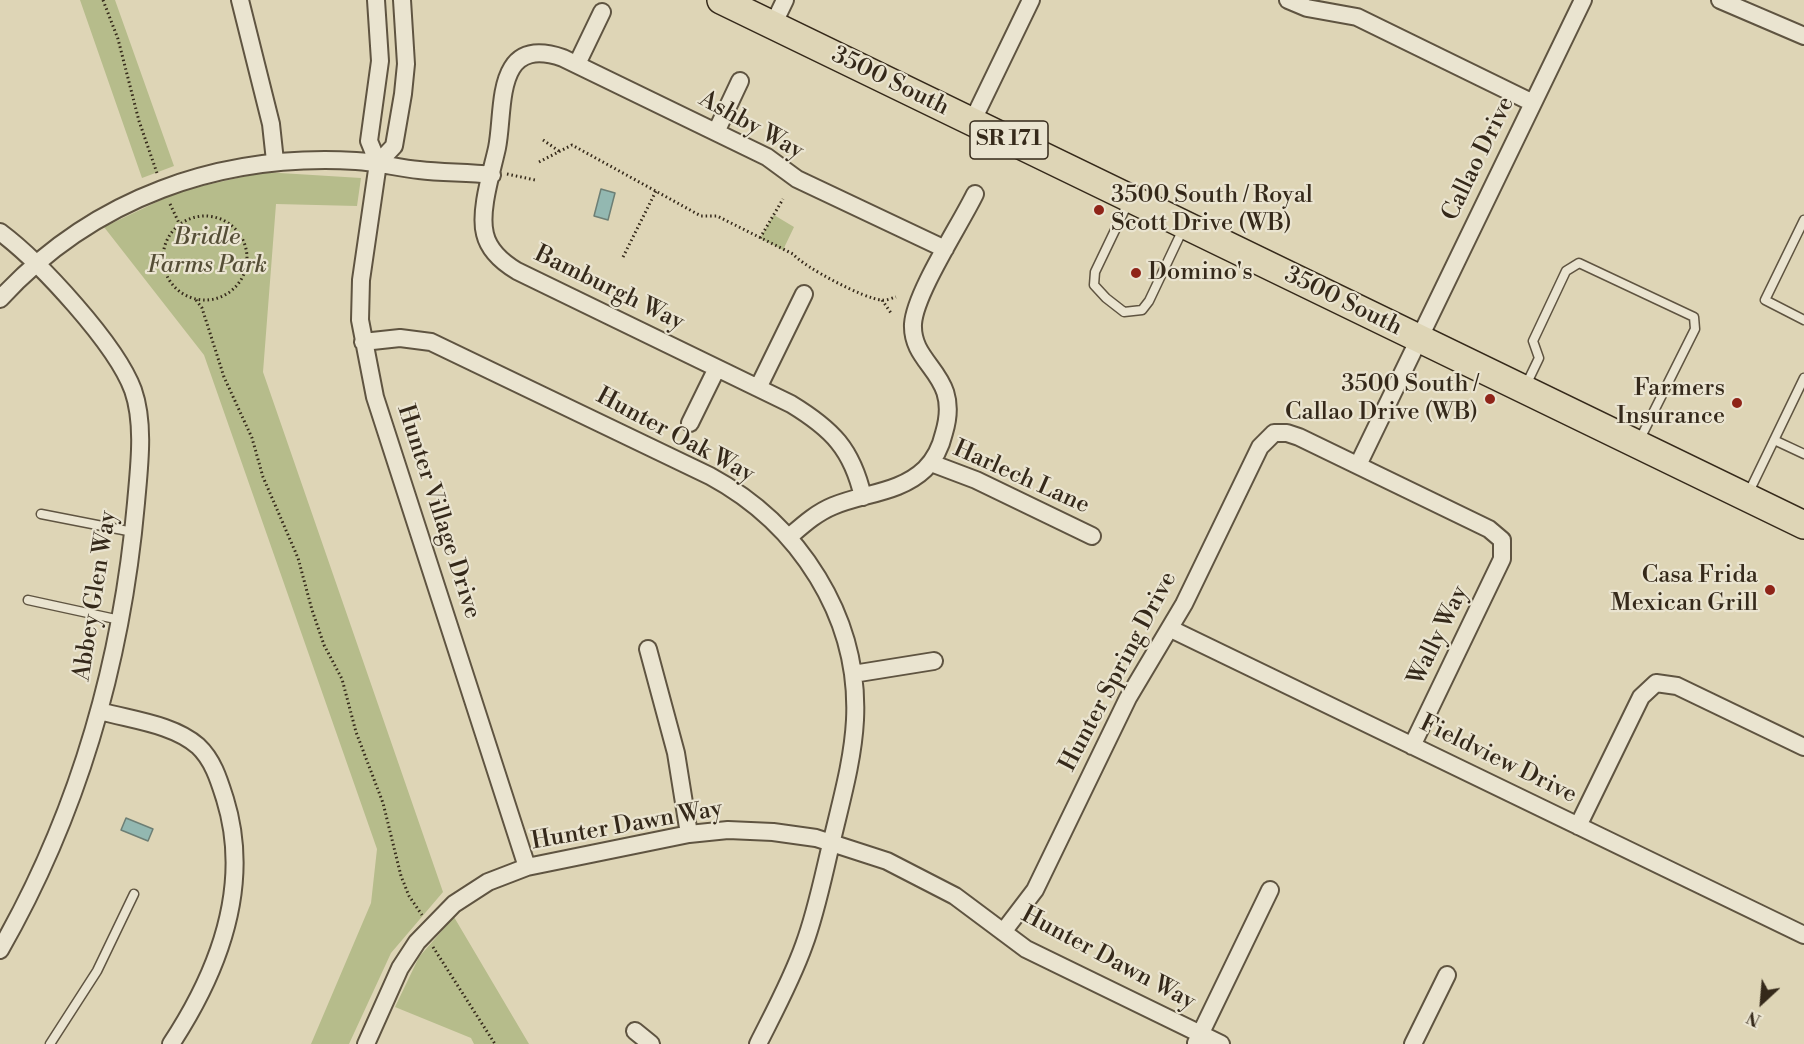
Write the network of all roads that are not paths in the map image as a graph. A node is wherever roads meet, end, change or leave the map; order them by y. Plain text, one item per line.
1 (240, 0) edge
2 (376, 0) edge
3 (402, 0) edge
4 (721, 0) edge
5 (785, 0) edge
6 (1031, 0) edge
7 (1288, 0) edge
8 (1583, 0) edge
9 (1720, 0) edge
10 (602, 12) dead end
11 (773, 25) junction
12 (1804, 36) edge
13 (532, 55) joint
14 (577, 64) junction
15 (740, 81) dead end
16 (1533, 103) junction
17 (972, 122) junction
18 (716, 132) junction
19 (275, 161) junction
20 (378, 163) junction
21 (492, 173) junction
22 (975, 194) dead end
23 (1130, 198) junction
24 (1804, 220) edge
25 (1185, 225) junction
26 (0, 232) edge
27 (945, 249) junction
28 (34, 264) junction
29 (804, 294) dead end
30 (0, 298) edge
31 (1804, 320) edge
32 (1419, 338) junction
33 (363, 342) junction
34 (717, 368) junction
35 (1804, 378) edge
36 (758, 388) junction
37 (1524, 389) junction
38 (690, 423) dead end
39 (1774, 440) junction
40 (1637, 444) junction
41 (1804, 454) edge
42 (931, 463) junction
43 (1358, 465) junction
44 (863, 497) junction
45 (1746, 497) junction
46 (41, 514) dead end
47 (1804, 525) edge
48 (133, 532) junction
49 (1092, 536) dead end
50 (789, 537) junction
51 (28, 600) dead end
52 (121, 621) junction
53 (1171, 628) junction
54 (648, 649) dead end
55 (934, 661) dead end
56 (853, 674) junction
57 (100, 711) junction
58 (1412, 746) junction
59 (1804, 747) edge
60 (1578, 826) junction
61 (689, 834) junction
62 (831, 843) junction
63 (527, 867) junction
64 (1270, 890) dead end
65 (134, 894) dead end
66 (1003, 932) junction
67 (1804, 935) edge
68 (0, 950) edge
69 (1447, 975) dead end
70 (635, 1031) dead end
71 (1198, 1039) edge
72 (50, 1044) edge
73 (171, 1044) edge
74 (366, 1044) edge
75 (651, 1044) edge
76 (758, 1044) edge
77 (1221, 1044) edge
78 (1413, 1044) edge

1 - 19 street
2 - 20 street, Hunter Village Drive
3 - 20 street, Hunter Village Drive
4 - 11 main road, 3500 South / SR 171
5 - 11 street
6 - 17 street
7 - 16 street
8 - 16 street, Callao Drive
9 - 12 street
10 - 14 street
11 - 17 main road, 3500 South / SR 171
13 - 14 street, Ashby Way
13 - 21 street, Bamburgh Way
14 - 18 street, Ashby Way
15 - 18 street
16 - 32 street, Callao Drive
17 - 23 main road, 3500 South / SR 171
18 - 27 street, Ashby Way
19 - 20 street
19 - 28 street
20 - 21 street
20 - 33 street, Hunter Village Drive
21 - 34 street, Bamburgh Way
22 - 27 street
23 - 25 main road, 3500 South / SR 171
23 - 25 lane
24 - 31 lane
25 - 32 main road, 3500 South / SR 171
26 - 28 street, Abbey Glen Way
27 - 42 street
28 - 30 street
28 - 48 street, Abbey Glen Way
29 - 36 street
32 - 37 main road, 3500 South / SR 171
32 - 43 street, Callao Drive
33 - 50 street, Hunter Oak Way
33 - 63 street, Hunter Village Drive
34 - 36 street, Bamburgh Way
34 - 38 street
35 - 39 lane
36 - 44 street, Bamburgh Way
37 - 40 main road, 3500 South / SR 171
37 - 40 lane
39 - 41 lane
39 - 45 lane
40 - 45 main road, 3500 South / SR 171
42 - 44 street
42 - 49 street, Harlech Lane
43 - 53 street, Hunter Spring Drive
43 - 58 street, Wally Way
44 - 50 street
45 - 47 main road, 3500 South / SR 171
46 - 48 lane
48 - 52 street, Abbey Glen Way
50 - 56 street, Hunter Oak Way
51 - 52 lane
52 - 57 street, Abbey Glen Way
53 - 58 street, Fieldview Drive
53 - 66 street, Hunter Spring Drive
54 - 61 street
55 - 56 street
56 - 62 street, Hunter Oak Way
57 - 68 street, Abbey Glen Way
57 - 73 street
58 - 60 street, Fieldview Drive
59 - 60 street
60 - 67 street, Fieldview Drive
61 - 62 street, Hunter Dawn Way
61 - 63 street, Hunter Dawn Way
62 - 66 street, Hunter Dawn Way
62 - 76 street, Hunter Oak Way
63 - 74 street, Hunter Dawn Way
64 - 71 street
65 - 72 lane
66 - 71 street, Hunter Dawn Way
69 - 78 street
70 - 75 street
71 - 77 street, Hunter Dawn Way

